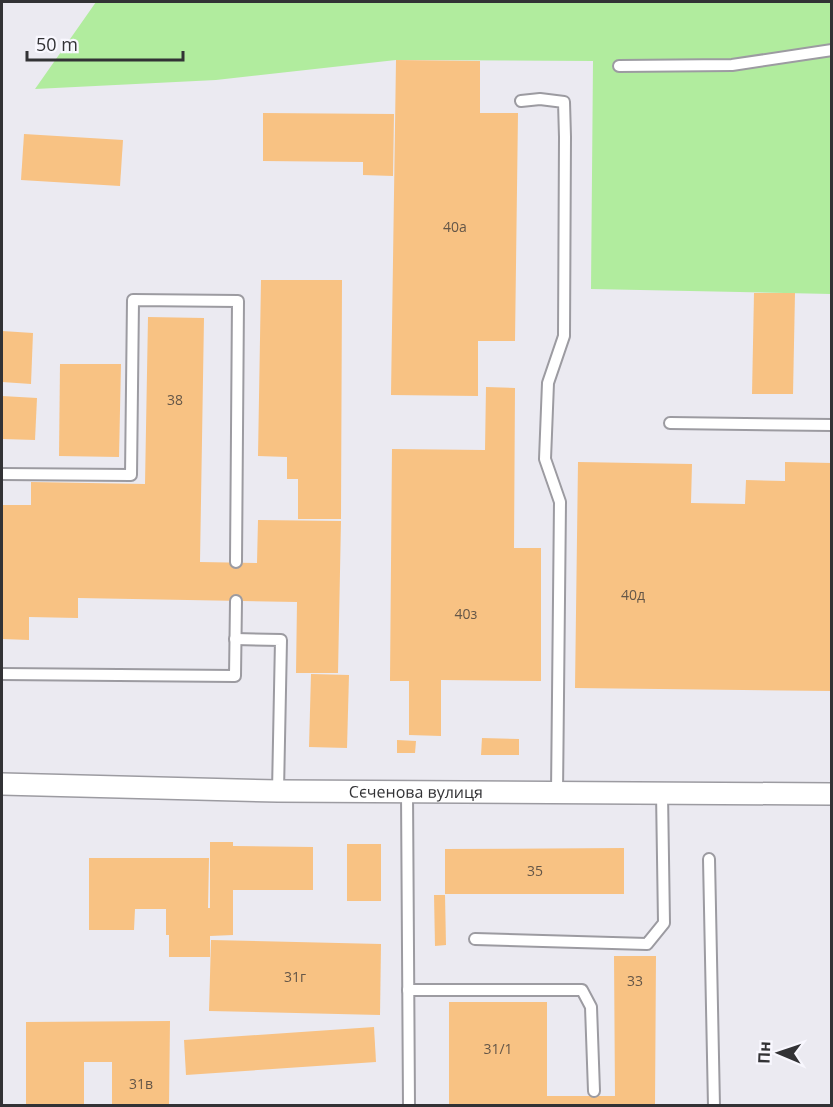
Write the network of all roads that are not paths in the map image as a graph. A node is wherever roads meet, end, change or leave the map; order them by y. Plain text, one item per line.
1 (831, 50) edge
2 (619, 66) dead end
3 (520, 101) dead end
4 (670, 423) dead end
5 (831, 425) edge
6 (2, 474) edge
7 (236, 562) dead end
8 (236, 601) dead end
9 (235, 639) junction
10 (2, 674) edge
11 (2, 784) edge
12 (278, 791) junction
13 (407, 792) junction
14 (557, 793) junction
15 (662, 793) junction
16 (831, 794) edge
17 (709, 859) dead end
18 (475, 939) dead end
19 (408, 990) junction
20 (594, 1091) dead end
21 (409, 1106) edge
22 (714, 1106) edge

1 - 2 lane
3 - 14 lane
4 - 5 lane
6 - 7 lane
8 - 9 lane
9 - 10 lane
9 - 12 lane
11 - 12 street, Сєченова вулиця
12 - 13 street, Сєченова вулиця
13 - 14 street, Сєченова вулиця
13 - 19 lane
14 - 15 street, Сєченова вулиця
15 - 16 street, Сєченова вулиця
15 - 18 lane
17 - 22 lane
19 - 20 lane
19 - 21 lane

